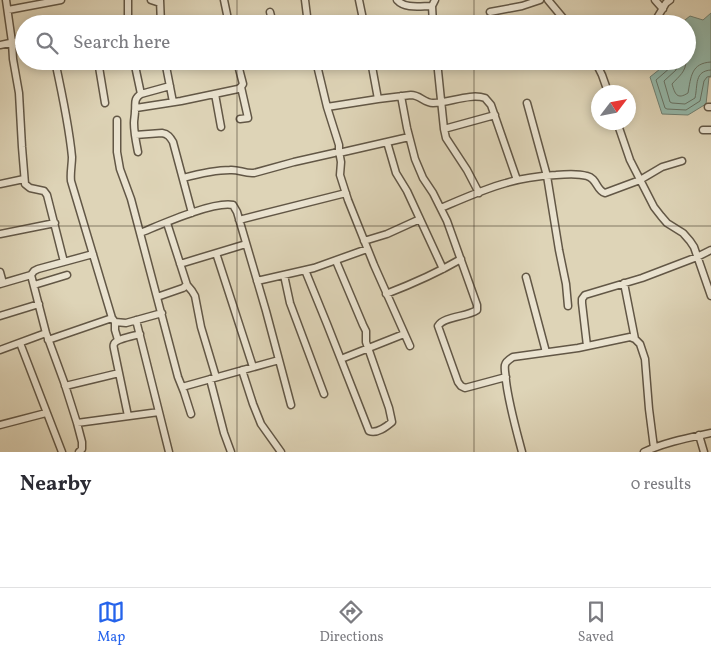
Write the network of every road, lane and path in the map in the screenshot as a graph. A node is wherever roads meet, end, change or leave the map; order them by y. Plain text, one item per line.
1 (6, 0) edge
2 (61, 0) edge
3 (128, 0) edge
4 (151, 0) edge
5 (224, 0) edge
6 (305, 0) edge
7 (360, 0) edge
8 (397, 0) edge
9 (540, 0) edge
10 (548, 0) edge
11 (654, 0) edge
12 (670, 0) edge
13 (160, 1) edge
14 (433, 3) edge
15 (663, 9) junction
16 (8, 10) junction
17 (270, 12) dead end
18 (490, 12) dead end
19 (128, 15) edge
20 (161, 15) edge
21 (227, 15) edge
22 (271, 15) edge
23 (307, 15) edge
24 (362, 15) edge
25 (560, 15) edge
26 (659, 15) edge
27 (12, 42) junction
28 (15, 42) edge
29 (0, 45) edge
30 (57, 70) edge
31 (100, 70) edge
32 (136, 70) edge
33 (167, 70) edge
34 (239, 70) edge
35 (318, 70) edge
36 (373, 70) edge
37 (438, 70) edge
38 (600, 70) edge
39 (606, 85) edge
40 (170, 86) junction
41 (241, 87) junction
42 (141, 94) junction
43 (215, 94) junction
44 (401, 96) junction
45 (378, 99) junction
46 (172, 102) junction
47 (440, 102) junction
48 (105, 103) dead end
49 (528, 103) dead end
50 (136, 108) junction
51 (327, 108) junction
52 (495, 116) junction
53 (117, 120) dead end
54 (240, 120) dead end
55 (221, 127) dead end
56 (444, 129) junction
57 (620, 130) edge
58 (703, 130) dead end
59 (711, 130) edge
60 (135, 135) junction
61 (409, 137) junction
62 (387, 142) junction
63 (138, 152) dead end
64 (339, 152) junction
65 (682, 161) dead end
66 (547, 176) junction
67 (183, 178) junction
68 (24, 179) junction
69 (517, 180) junction
70 (640, 180) junction
71 (0, 184) edge
72 (346, 193) junction
73 (479, 193) junction
74 (441, 208) junction
75 (192, 213) junction
76 (239, 220) junction
77 (420, 220) junction
78 (54, 223) junction
79 (167, 223) junction
80 (140, 233) junction
81 (0, 234) edge
82 (364, 241) junction
83 (246, 244) junction
84 (368, 249) junction
85 (711, 250) edge
86 (216, 253) junction
87 (93, 254) junction
88 (697, 257) junction
89 (461, 259) junction
90 (336, 261) junction
91 (64, 262) junction
92 (180, 264) junction
93 (443, 269) junction
94 (305, 270) junction
95 (0, 272) edge
96 (67, 275) dead end
97 (284, 275) junction
98 (32, 276) junction
99 (526, 277) dead end
100 (257, 281) junction
101 (624, 283) junction
102 (1, 284) edge
103 (34, 285) junction
104 (187, 285) junction
105 (386, 294) junction
106 (157, 296) junction
107 (711, 296) edge
108 (38, 304) junction
109 (568, 306) dead end
110 (162, 313) junction
111 (0, 316) edge
112 (114, 320) junction
113 (136, 320) junction
114 (46, 333) junction
115 (140, 334) junction
116 (404, 334) junction
117 (635, 339) junction
118 (48, 340) junction
119 (118, 340) junction
120 (20, 342) junction
121 (410, 346) dead end
122 (587, 346) junction
123 (368, 348) junction
124 (0, 350) edge
125 (546, 352) junction
126 (341, 359) junction
127 (279, 360) junction
128 (252, 367) junction
129 (242, 370) junction
130 (118, 373) junction
131 (506, 377) junction
132 (213, 378) junction
133 (65, 386) junction
134 (182, 387) junction
135 (324, 394) dead end
136 (291, 405) dead end
137 (159, 412) junction
138 (46, 413) junction
139 (191, 414) dead end
140 (128, 416) junction
141 (77, 423) junction
142 (0, 425) edge
143 (711, 433) edge
144 (699, 435) junction
145 (654, 448) junction
146 (62, 452) edge
147 (79, 452) edge
148 (169, 452) edge
149 (231, 452) edge
150 (280, 452) edge
151 (522, 452) edge
152 (644, 452) edge
153 (704, 452) edge

1 - 16 street
2 - 16 street
3 - 19 street
4 - 13 street
5 - 21 street
6 - 23 street
7 - 24 street
8 - 14 street
9 - 18 street
10 - 25 street
11 - 15 street
12 - 15 street
13 - 20 street
15 - 26 street
16 - 27 street
17 - 22 street
27 - 28 street
27 - 29 street
27 - 68 street
30 - 87 street
31 - 48 street
32 - 42 street
33 - 40 street
34 - 41 street
35 - 51 street
36 - 45 street
37 - 47 street
38 - 39 street
40 - 42 street
40 - 46 street
41 - 43 street
41 - 54 street
42 - 50 street
43 - 46 street
43 - 55 street
44 - 45 street
44 - 47 street
44 - 61 street
45 - 51 street
46 - 50 street
47 - 52 street
47 - 56 street
49 - 66 street
50 - 60 street
51 - 64 street
52 - 56 street
52 - 69 street
53 - 80 street
56 - 73 street
57 - 70 street
58 - 59 street
60 - 63 street
60 - 67 street
61 - 62 street
61 - 74 street
62 - 64 street
62 - 77 street
64 - 67 street
64 - 72 street
65 - 70 street
66 - 69 street
66 - 70 street
66 - 109 street
67 - 75 street
68 - 71 street
68 - 78 street
69 - 73 street
70 - 88 street
72 - 76 street
72 - 82 street
73 - 74 street
74 - 89 street
75 - 76 street
75 - 79 street
76 - 83 street
77 - 82 street
77 - 93 street
78 - 81 street
78 - 91 street
79 - 80 street
79 - 92 street
80 - 106 street
82 - 84 street
83 - 86 street
83 - 100 street
84 - 90 street
84 - 105 street
85 - 88 street
86 - 92 street
86 - 128 street
87 - 91 street
87 - 112 street
88 - 101 street
88 - 107 street
89 - 93 street
89 - 131 street
90 - 94 street
90 - 123 street
91 - 98 street
92 - 104 street
93 - 105 street
94 - 97 street
94 - 126 street
95 - 102 street
96 - 103 street
97 - 100 street
97 - 135 street
98 - 102 street
98 - 103 street
99 - 125 street
100 - 127 street
101 - 117 street
101 - 122 street
103 - 108 street
104 - 106 street
104 - 132 street
105 - 116 street
106 - 110 street
108 - 111 street
108 - 114 street
110 - 113 street
110 - 134 street
112 - 113 street
112 - 118 street
112 - 119 street
113 - 115 street
114 - 118 street
114 - 120 street
115 - 119 street
115 - 137 street
116 - 121 street
116 - 123 street
117 - 122 street
117 - 145 street
118 - 133 street
119 - 130 street
120 - 124 street
120 - 138 street
122 - 125 street
123 - 126 street
123 - 126 street
125 - 131 street
127 - 128 street
127 - 136 street
128 - 129 street
129 - 132 street
129 - 150 street
130 - 133 street
130 - 140 street
131 - 151 street
132 - 134 street
132 - 149 street
133 - 141 street
134 - 139 street
137 - 140 street
137 - 148 street
138 - 142 street
138 - 146 street
140 - 141 street
141 - 147 street
143 - 144 street
144 - 145 street
144 - 153 street
145 - 152 street

